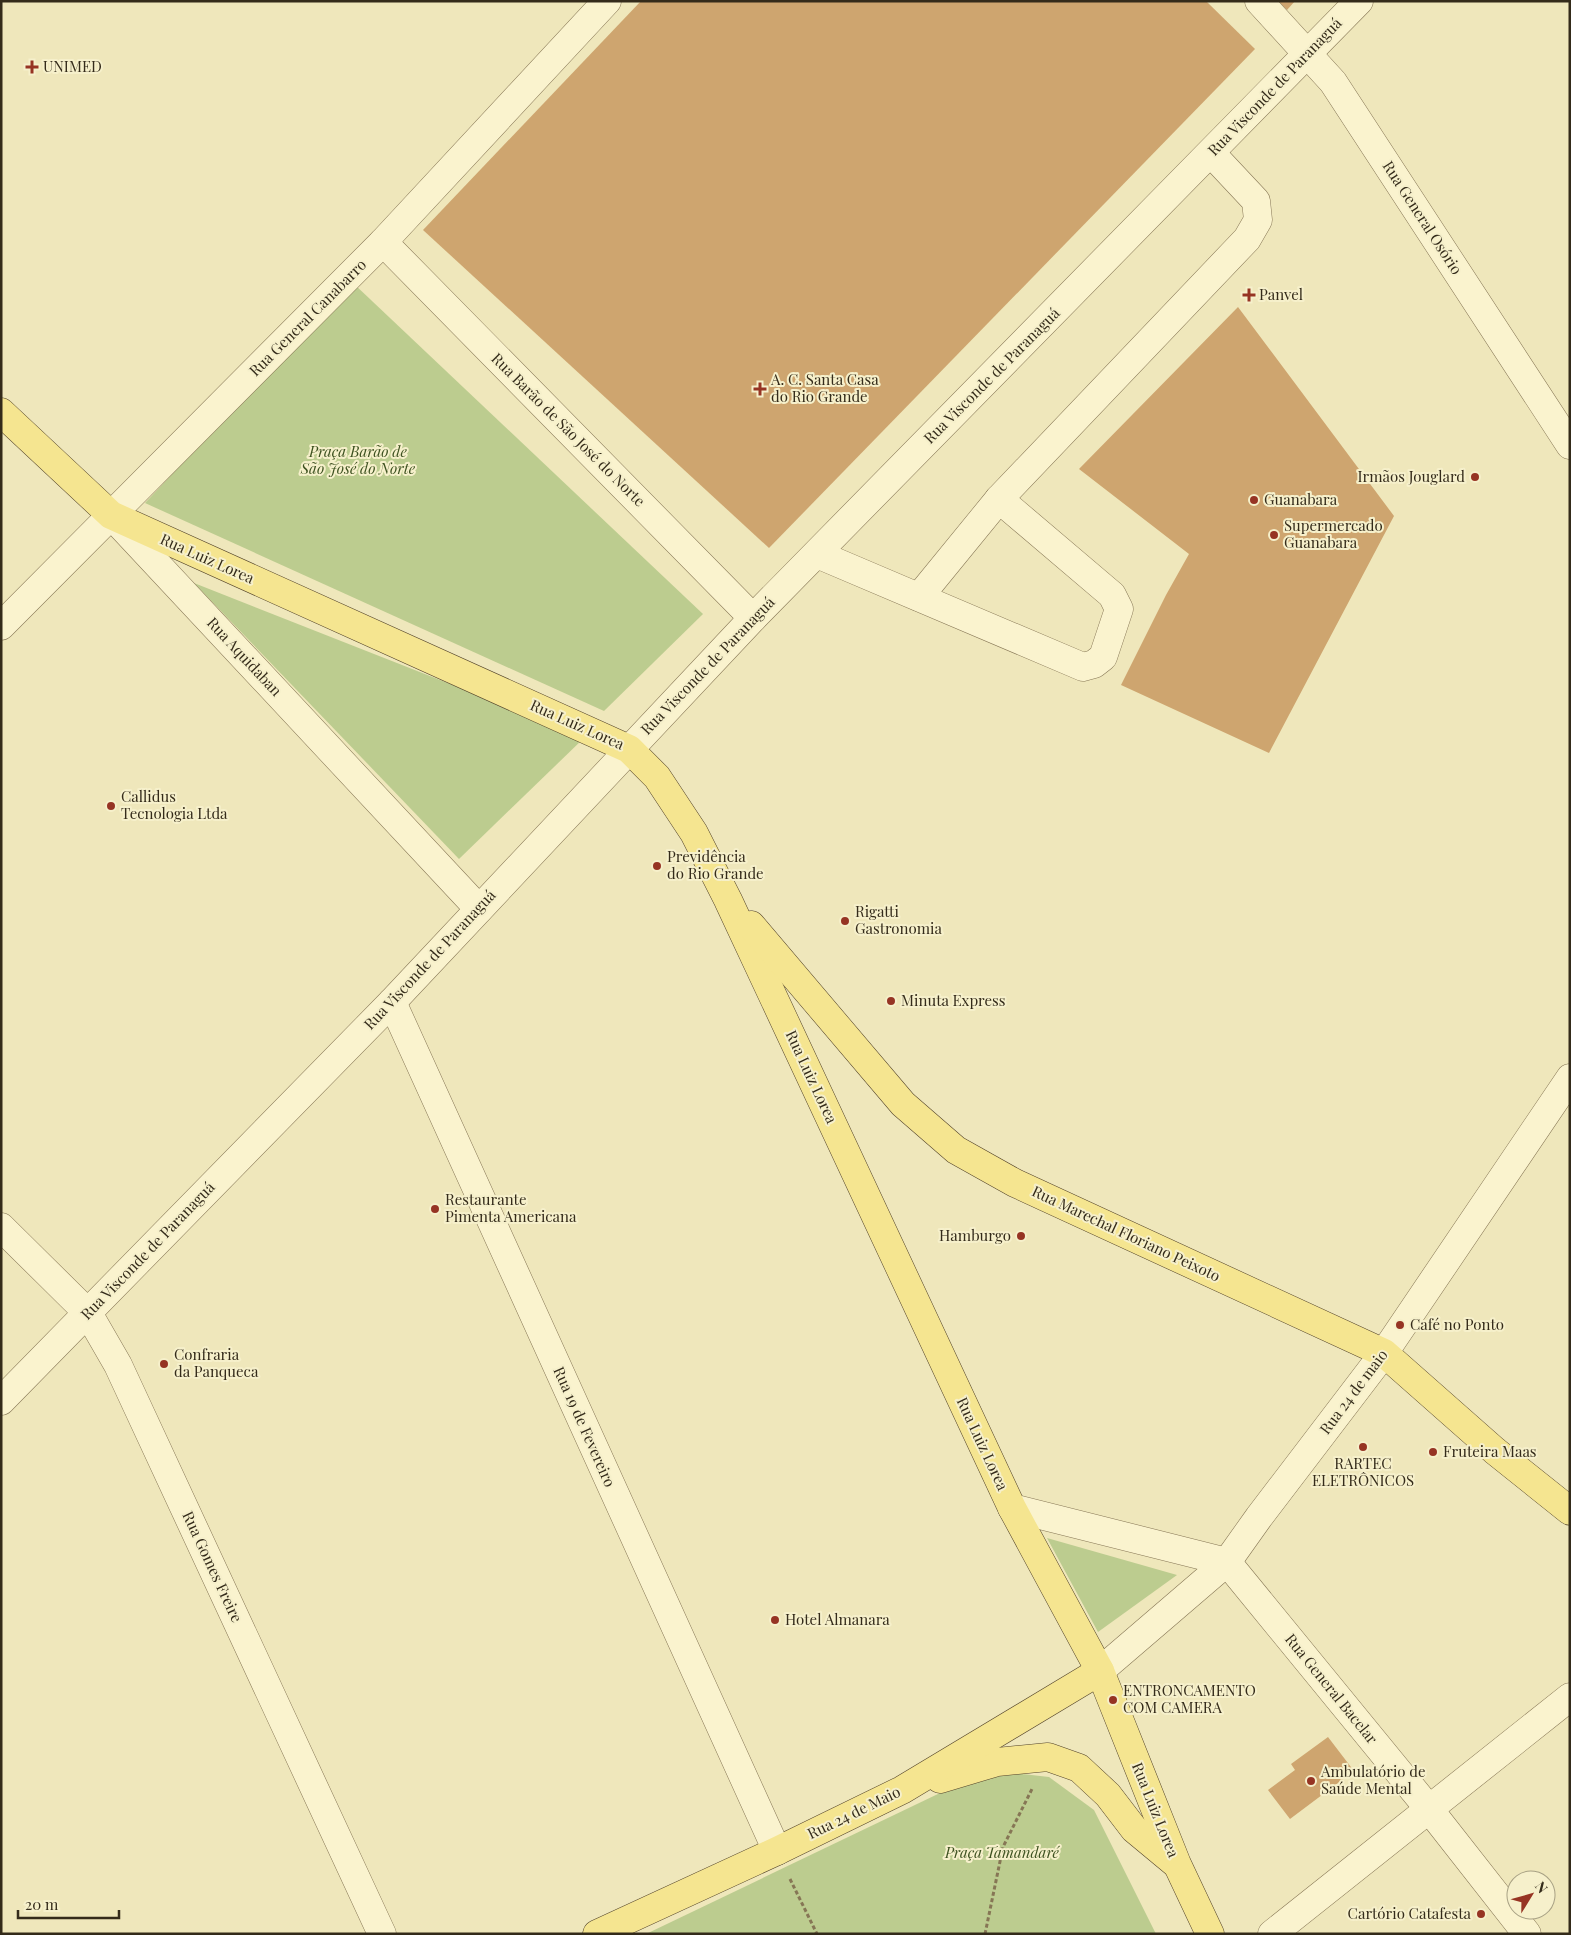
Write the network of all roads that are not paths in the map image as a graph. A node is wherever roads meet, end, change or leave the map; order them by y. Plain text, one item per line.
1 (607, 1) edge
2 (1259, 1) edge
3 (1359, 1) edge
4 (1308, 54) junction
5 (1211, 153) junction
6 (383, 242) junction
7 (1, 412) edge
8 (1570, 445) edge
9 (999, 499) junction
10 (111, 515) junction
11 (817, 554) junction
12 (918, 597) junction
13 (754, 618) junction
14 (1, 626) edge
15 (629, 749) junction
16 (728, 900) junction
17 (479, 909) junction
18 (392, 1002) junction
19 (1570, 1078) edge
20 (1, 1227) edge
21 (88, 1313) junction
22 (1384, 1353) junction
23 (1, 1401) edge
24 (1012, 1508) junction
25 (1570, 1511) edge
26 (1227, 1562) junction
27 (1100, 1672) junction
28 (1570, 1697) edge
29 (902, 1790) junction
30 (1430, 1809) junction
31 (777, 1852) junction
32 (1177, 1864) junction
33 (382, 1934) edge
34 (597, 1934) edge
35 (1210, 1934) edge
36 (1272, 1934) edge
37 (1527, 1934) edge

1 - 6 street, Rua General Canabarro
2 - 4 street, Rua General Osório
3 - 4 street, Rua Visconde de Paranaguá
4 - 5 street, Rua Visconde de Paranaguá
4 - 8 street, Rua General Osório
5 - 9 street
5 - 11 street, Rua Visconde de Paranaguá
6 - 10 street, Rua General Canabarro
6 - 13 street, Rua Barão de São José do Norte
7 - 10 main road, Rua Aquidaban
9 - 12 street
9 - 12 street
10 - 14 street, Rua General Canabarro
10 - 15 main road, Rua Luiz Lorea
10 - 17 street, Rua Aquidaban
11 - 12 street
11 - 13 street, Rua Visconde de Paranaguá
13 - 15 street, Rua Visconde de Paranaguá
15 - 16 main road, Rua Luiz Lorea
15 - 17 street, Rua Visconde de Paranaguá
16 - 22 main road, Rua Marechal Floriano Peixoto
16 - 24 main road, Rua Luiz Lorea
17 - 18 street, Rua Visconde de Paranaguá
18 - 21 street, Rua Visconde de Paranaguá
18 - 31 street, Rua 19 de Fevereiro
19 - 22 street, Rua 24 de maio
20 - 21 street, Rua Gomes Freire
21 - 23 street, Rua Visconde de Paranaguá
21 - 33 street, Rua Gomes Freire
22 - 25 main road, Rua Marechal Floriano Peixoto
22 - 26 street, Rua 24 de maio
24 - 26 street
24 - 27 main road, Rua Luiz Lorea
26 - 27 street, Rua 24 de maio
26 - 30 street, Rua General Bacelar
27 - 29 main road, Rua 24 de Maio
27 - 32 main road, Rua Luiz Lorea
28 - 30 street
29 - 31 main road, Rua 24 de Maio
29 - 32 main road
30 - 36 street
30 - 37 street, Rua General Bacelar
31 - 34 main road, Rua 24 de Maio
32 - 35 main road, Rua Luiz Lorea

